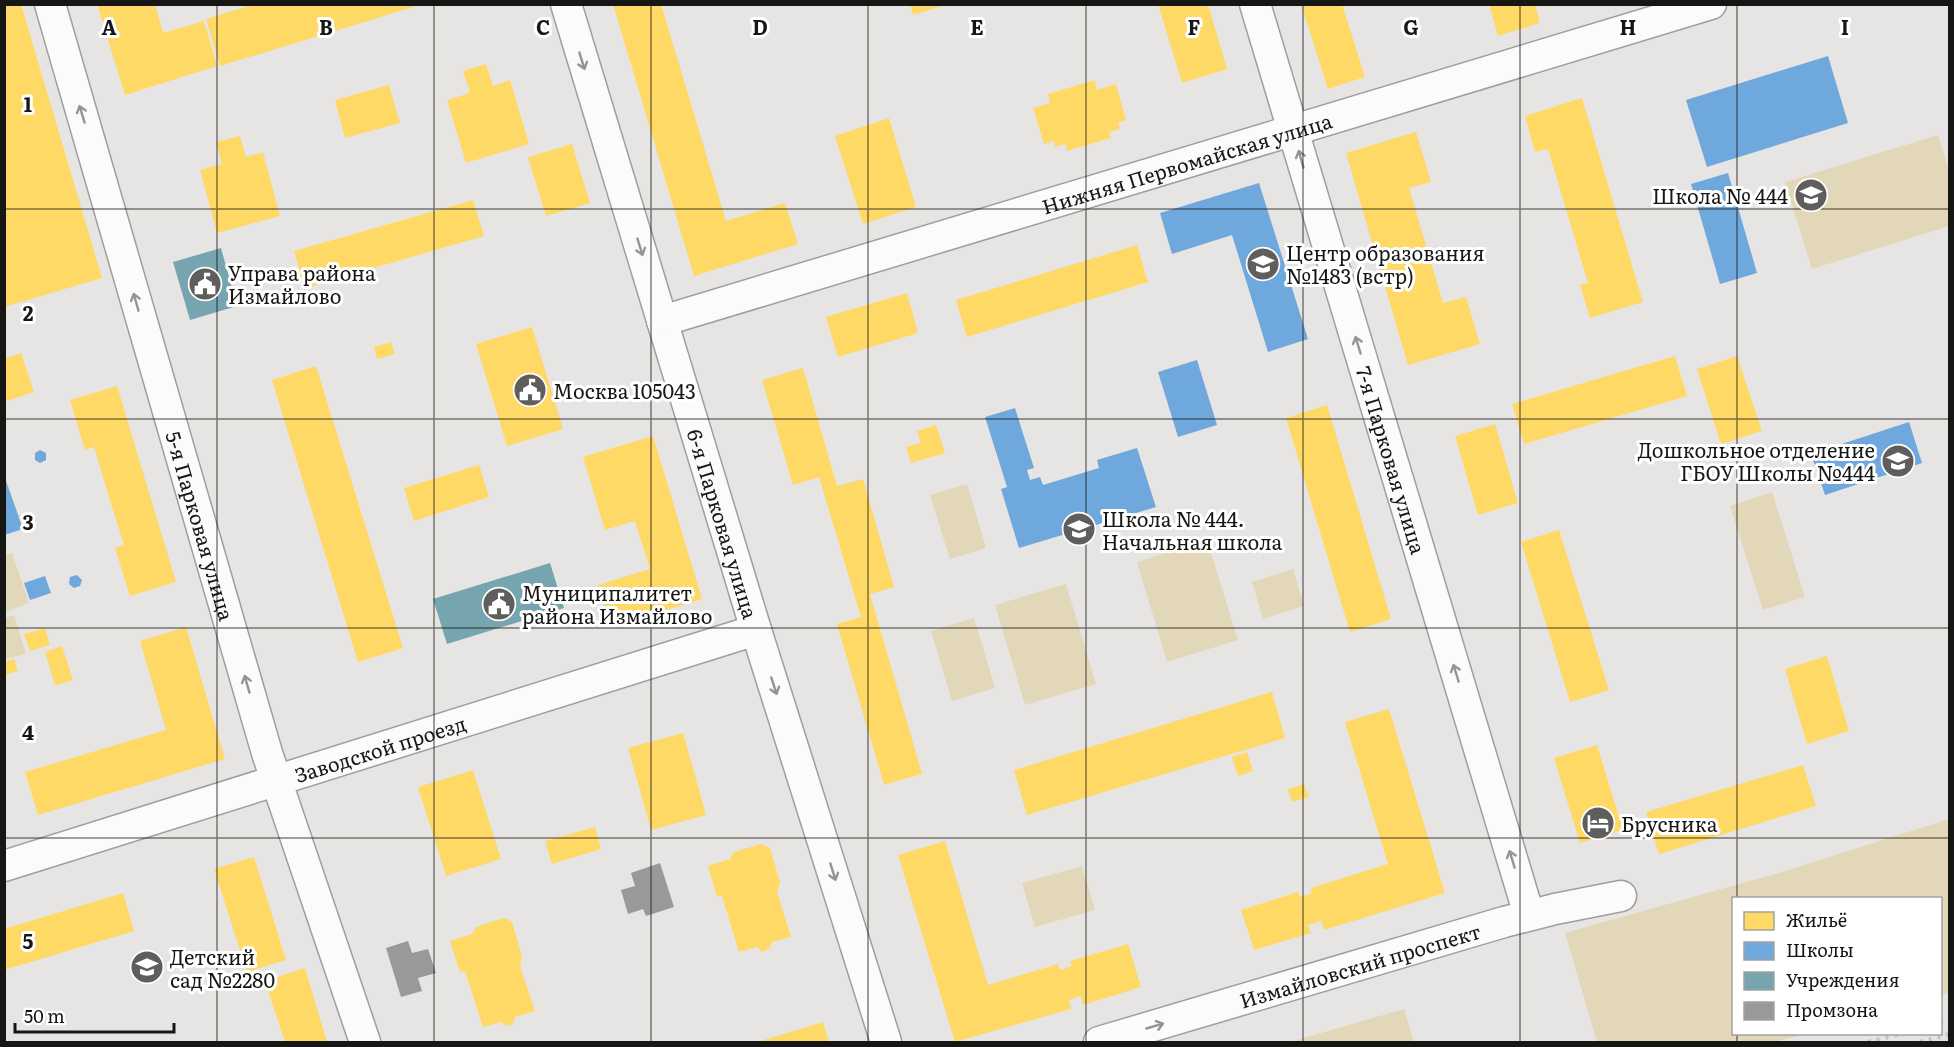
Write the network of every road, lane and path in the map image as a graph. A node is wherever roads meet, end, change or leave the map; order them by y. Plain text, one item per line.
1 (50, 4) edge
2 (566, 4) edge
3 (1255, 4) edge
4 (1711, 4) edge
5 (1293, 129) junction
6 (662, 321) junction
7 (756, 630) junction
8 (276, 781) junction
9 (4, 866) edge
10 (1621, 896) dead end
11 (1529, 915) junction
12 (365, 1042) edge
13 (886, 1042) edge
14 (1099, 1042) edge

8 -> 1 street, 5-я Парковая улица
2 -> 6 street, 6-я Парковая улица
3 - 5 street, 7-я Парковая улица
4 - 5 street, Нижняя Первомайская улица
5 - 6 street, Нижняя Первомайская улица
11 -> 5 street, 7-я Парковая улица
6 - 7 street, 6-я Парковая улица
7 - 8 street, Заводской проезд
7 -> 13 street, 6-я Парковая улица
8 - 9 street, Заводской проезд
8 - 12 street, 5-я Парковая улица
10 - 11 street, Измайловский проспект
14 -> 11 street, Измайловский проспект

